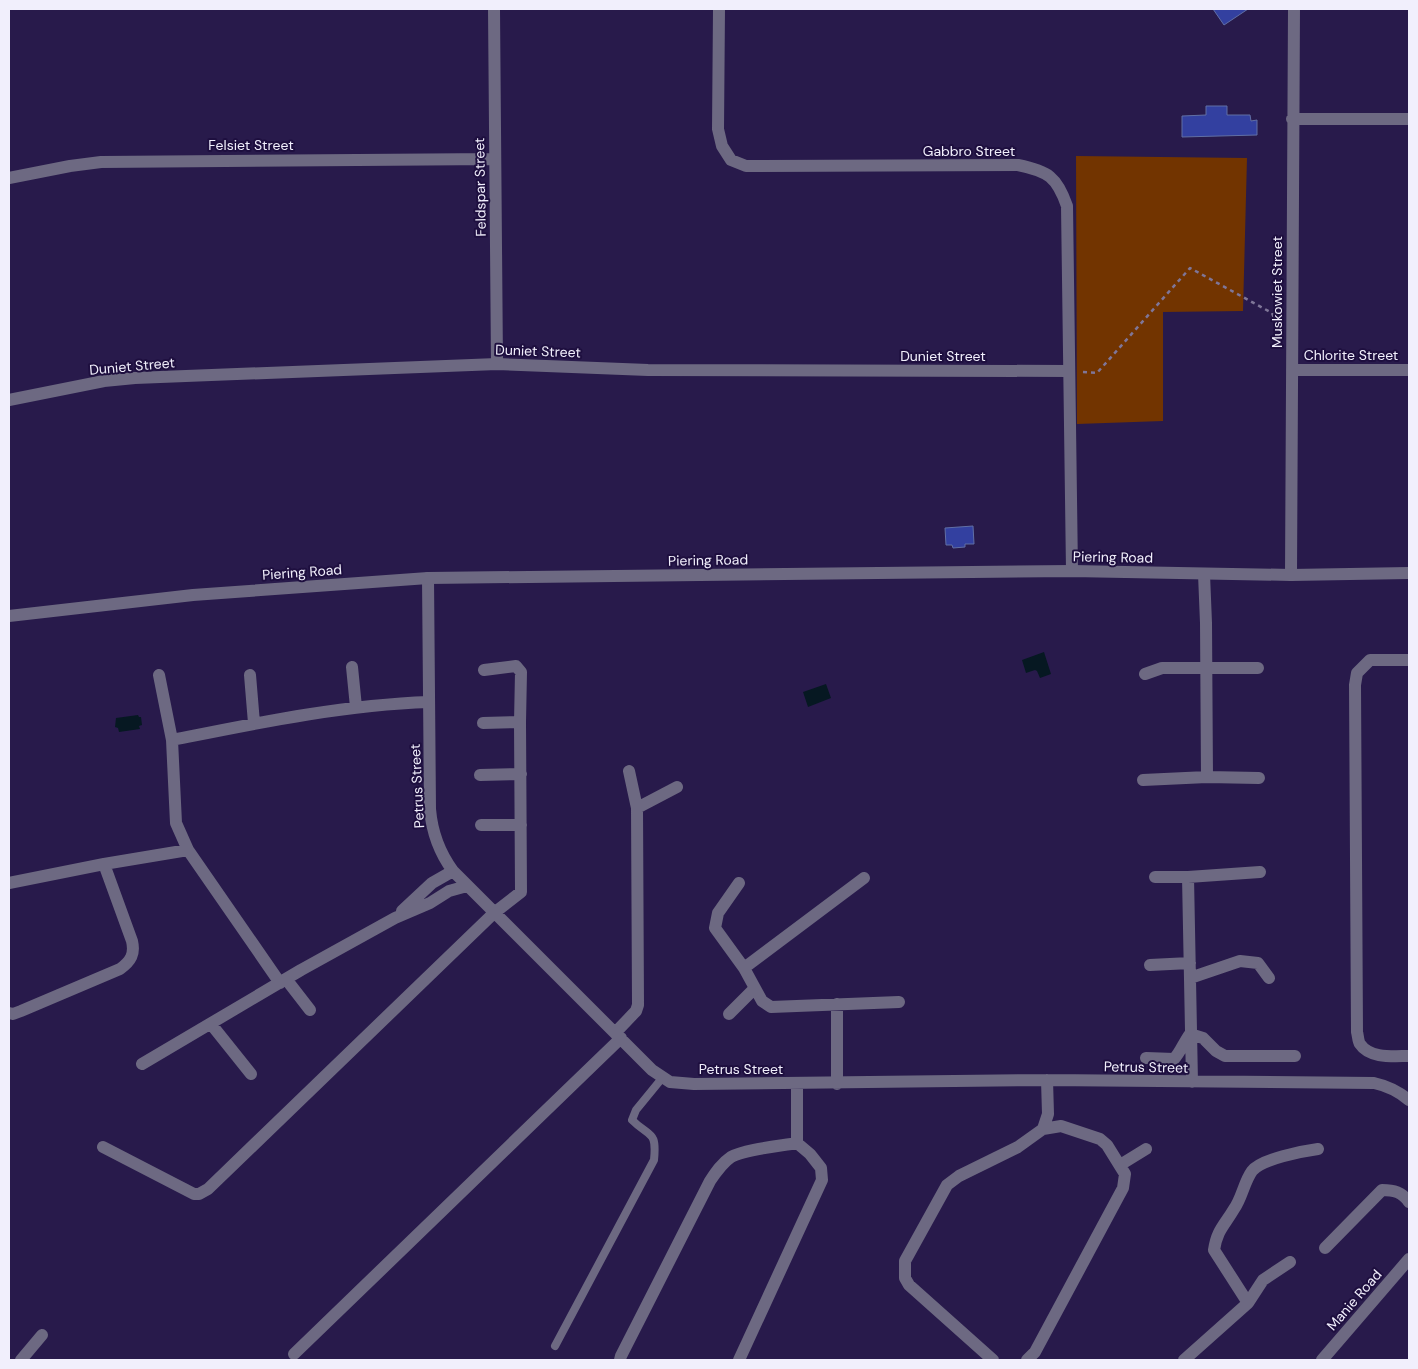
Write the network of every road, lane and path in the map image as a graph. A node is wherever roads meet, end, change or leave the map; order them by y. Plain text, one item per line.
1 (494, 9) edge
2 (719, 9) edge
3 (1294, 9) edge
4 (1409, 119) edge
5 (1292, 120) junction
6 (495, 158) junction
7 (9, 178) edge
8 (1280, 337) dead end
9 (497, 364) junction
10 (1292, 370) junction
11 (1409, 370) edge
12 (1069, 371) junction
13 (9, 400) edge
14 (1072, 571) junction
15 (1409, 573) edge
16 (1204, 574) junction
17 (1291, 575) junction
18 (428, 578) junction
19 (9, 616) edge
20 (1409, 660) edge
21 (352, 667) dead end
22 (1206, 668) junction
23 (1258, 668) dead end
24 (484, 670) dead end
25 (1145, 674) dead end
26 (159, 675) dead end
27 (250, 675) dead end
28 (429, 702) junction
29 (356, 707) junction
30 (520, 722) junction
31 (483, 723) dead end
32 (254, 724) junction
33 (172, 740) junction
34 (628, 771) dead end
35 (521, 774) junction
36 (480, 775) dead end
37 (1207, 776) junction
38 (1259, 778) dead end
39 (1142, 780) dead end
40 (677, 787) dead end
41 (637, 808) junction
42 (481, 825) dead end
43 (521, 825) junction
44 (188, 850) junction
45 (104, 864) junction
46 (453, 871) junction
47 (1260, 872) dead end
48 (1155, 877) dead end
49 (1188, 877) junction
50 (864, 878) dead end
51 (9, 883) edge
52 (739, 883) dead end
53 (467, 886) junction
54 (494, 913) junction
55 (394, 918) junction
56 (1190, 963) junction
57 (1150, 965) dead end
58 (744, 968) junction
59 (1190, 978) junction
60 (1269, 978) dead end
61 (283, 981) junction
62 (754, 989) junction
63 (899, 1002) dead end
64 (837, 1004) junction
65 (310, 1010) dead end
66 (9, 1013) edge
67 (730, 1014) dead end
68 (211, 1024) junction
69 (1190, 1034) junction
70 (618, 1036) junction
71 (1295, 1056) dead end
72 (1409, 1056) edge
73 (1146, 1058) dead end
74 (142, 1064) dead end
75 (251, 1074) dead end
76 (663, 1077) junction
77 (1047, 1080) junction
78 (1192, 1082) junction
79 (797, 1084) junction
80 (837, 1084) junction
81 (1408, 1096) edge
82 (1042, 1129) junction
83 (797, 1143) junction
84 (103, 1147) dead end
85 (1146, 1149) dead end
86 (1318, 1149) dead end
87 (1120, 1165) junction
88 (1409, 1202) edge
89 (1325, 1248) dead end
90 (1409, 1259) edge
91 (1290, 1262) dead end
92 (1248, 1303) junction
93 (42, 1335) dead end
94 (555, 1346) dead end
95 (294, 1354) dead end
96 (21, 1360) edge
97 (620, 1360) edge
98 (739, 1360) edge
99 (993, 1360) edge
100 (1027, 1360) edge
101 (1184, 1360) edge
102 (1322, 1360) edge

1 - 6 street, Feldspar Street
2 - 12 street, Gabbro Street
3 - 5 street, Muskowiet Street
4 - 5 street
5 - 10 street, Muskowiet Street
6 - 7 street, Felsiet Street
6 - 9 street, Feldspar Street
8 - 12 path
9 - 12 street, Duniet Street
9 - 13 street, Duniet Street
10 - 11 street, Chlorite Street
10 - 17 street, Muskowiet Street
12 - 14 street, Gabbro Street
14 - 16 street, Piering Road
14 - 18 street, Piering Road
15 - 17 street, Piering Road
16 - 17 street, Piering Road
16 - 22 street
18 - 19 street, Piering Road
18 - 28 street, Petrus Street
20 - 72 street
21 - 29 street
22 - 23 street
22 - 25 street
22 - 37 street
24 - 30 street
26 - 33 street
27 - 32 street
28 - 29 street
28 - 46 street, Petrus Street
29 - 32 street
30 - 31 street
30 - 35 street
32 - 33 street
33 - 44 street
34 - 41 street
35 - 36 street
35 - 43 street
37 - 38 street
37 - 39 street
40 - 41 street
41 - 70 street
42 - 43 street
43 - 54 street
44 - 45 street
44 - 61 street
45 - 51 street
45 - 66 street
46 - 53 street, Petrus Street
46 - 55 street
47 - 49 street
48 - 49 street
49 - 56 street
50 - 58 street
52 - 58 street
53 - 54 street, Petrus Street
53 - 55 street
54 - 70 street, Petrus Street
54 - 84 street
55 - 61 street
56 - 57 street
56 - 59 street
58 - 62 street
59 - 60 street
59 - 69 street
61 - 65 street
61 - 68 street
62 - 64 street
62 - 67 street
63 - 64 street
64 - 80 street
68 - 74 street
68 - 75 street
69 - 71 street
69 - 73 street
69 - 78 street
70 - 76 street, Petrus Street
70 - 95 street
76 - 79 street, Petrus Street
76 - 94 lane
77 - 78 street, Petrus Street
77 - 80 street, Petrus Street
77 - 82 street
78 - 81 street, Petrus Street
79 - 80 street, Petrus Street
79 - 83 street
82 - 87 street
82 - 99 street
83 - 97 street
83 - 98 street
85 - 87 street
86 - 92 street
87 - 100 street
88 - 89 street
90 - 102 street, Manie Road
91 - 92 street
92 - 101 street
93 - 96 street

